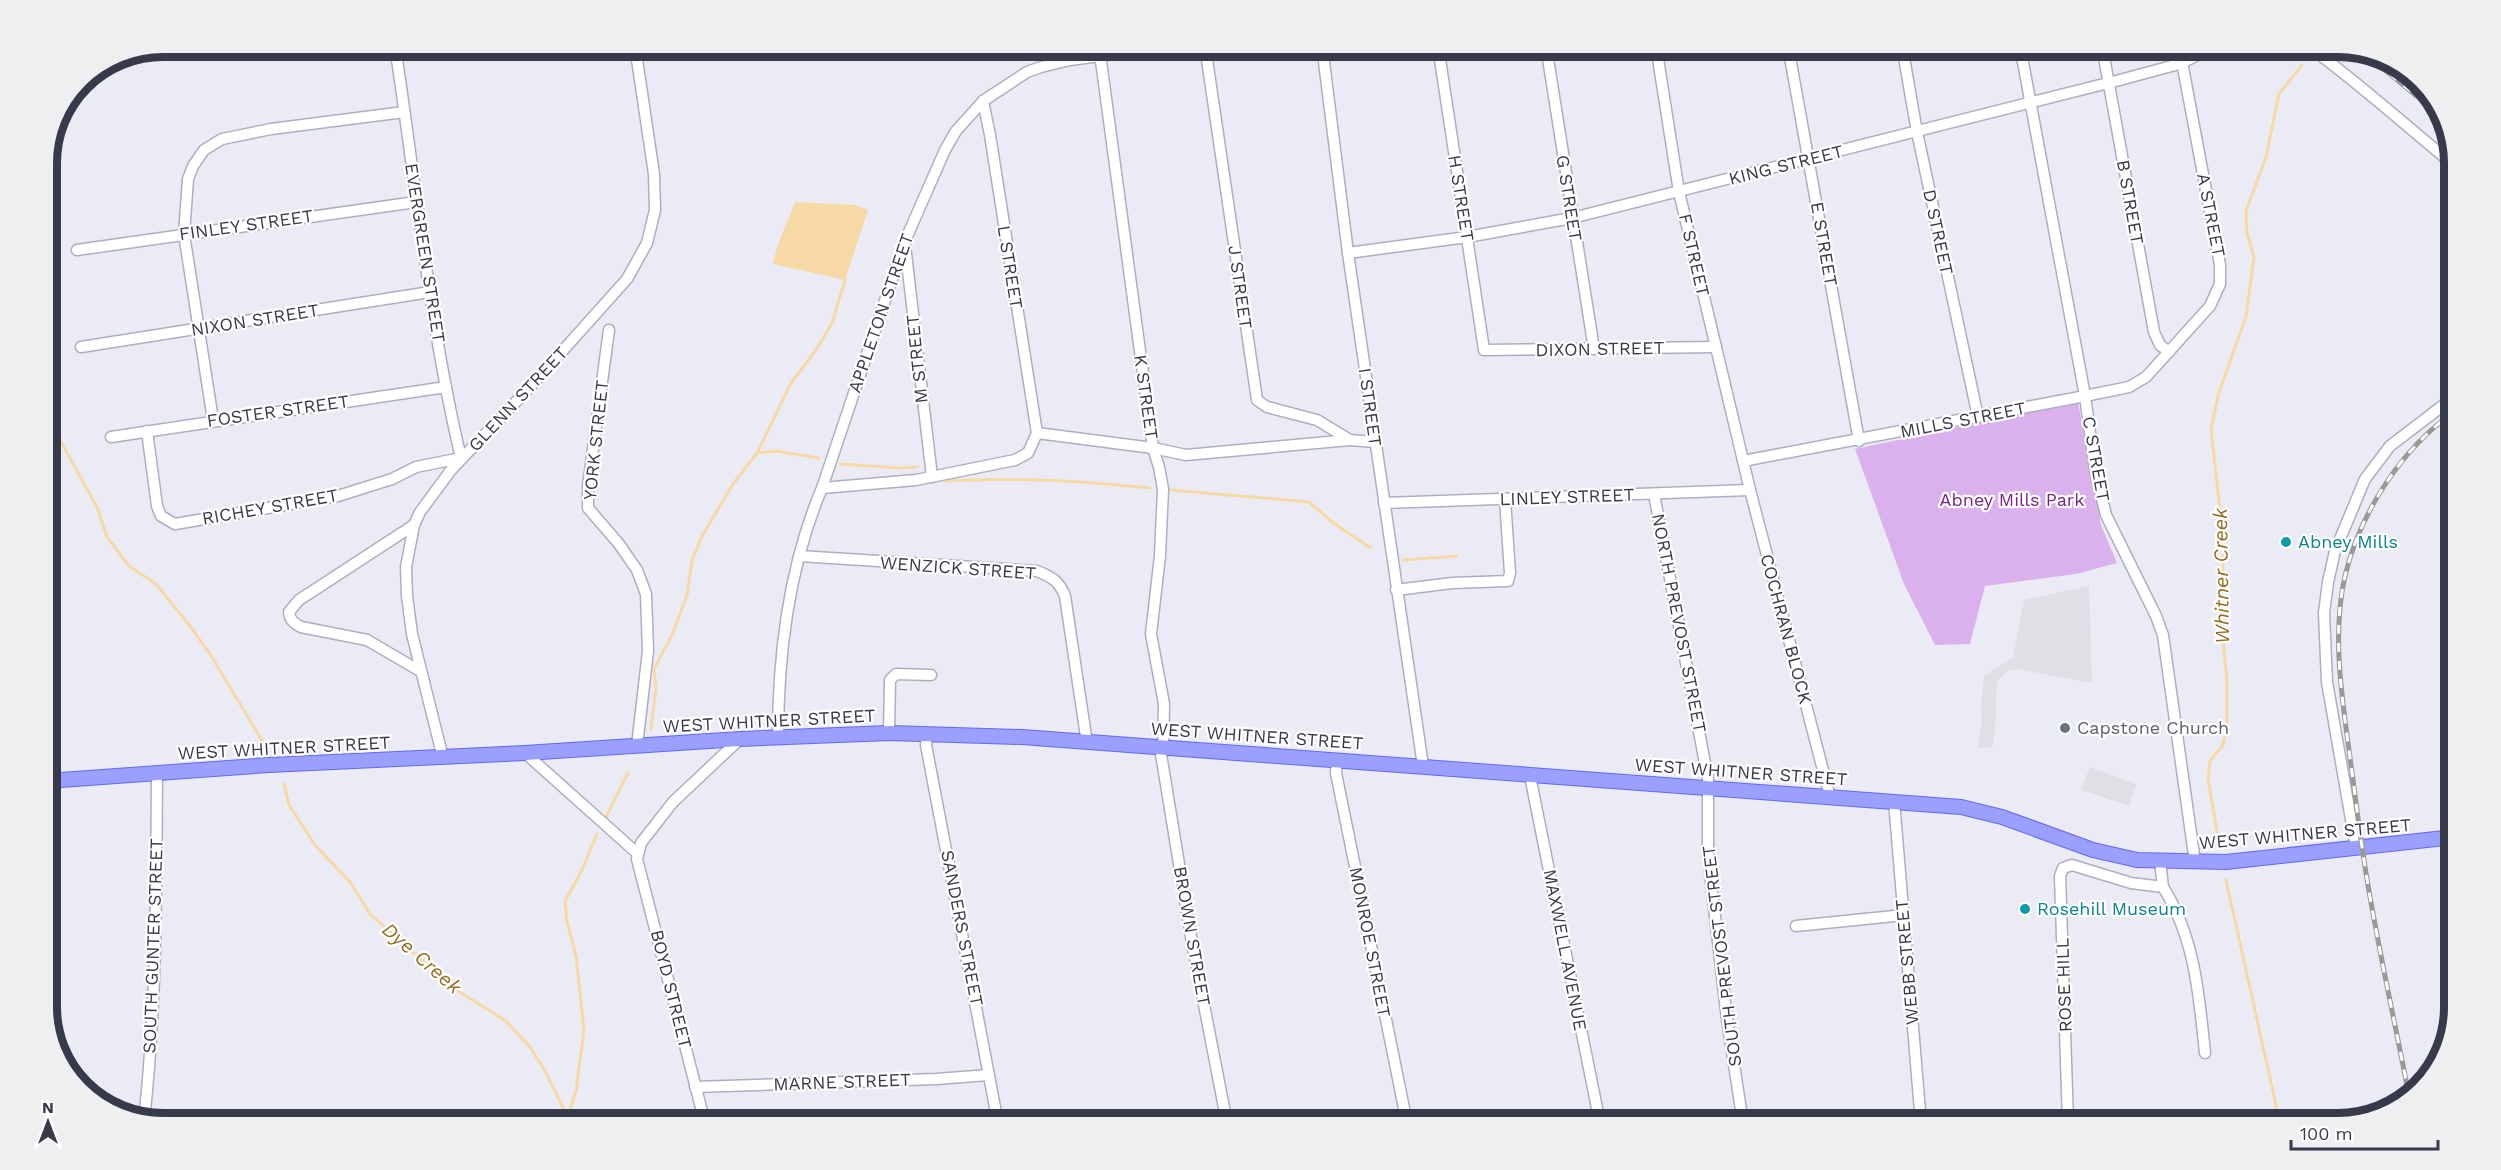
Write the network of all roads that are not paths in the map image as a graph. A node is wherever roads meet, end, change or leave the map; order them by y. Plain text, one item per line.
1 (396, 57) edge
2 (637, 57) edge
3 (1080, 57) edge
4 (1101, 57) edge
5 (1207, 57) edge
6 (1323, 57) edge
7 (1440, 57) edge
8 (1548, 57) edge
9 (1658, 57) edge
10 (1790, 57) edge
11 (1904, 57) edge
12 (2022, 57) edge
13 (2104, 57) edge
14 (2193, 57) edge
15 (2323, 57) edge
16 (2182, 62) junction
17 (2109, 83) junction
18 (983, 101) junction
19 (2030, 103) junction
20 (404, 112) junction
21 (1917, 132) junction
22 (2444, 157) edge
23 (1809, 159) junction
24 (1679, 192) junction
25 (416, 202) junction
26 (1572, 218) junction
27 (184, 234) junction
28 (1467, 237) junction
29 (904, 241) junction
30 (77, 250) dead end
31 (1348, 254) junction
32 (430, 292) junction
33 (198, 328) junction
34 (609, 330) dead end
35 (81, 347) dead end
36 (1716, 347) junction
37 (1594, 349) junction
38 (1484, 350) joint
39 (2169, 352) junction
40 (446, 387) junction
41 (2085, 396) junction
42 (2444, 405) edge
43 (1978, 417) junction
44 (213, 420) junction
45 (147, 431) junction
46 (1037, 433) junction
47 (111, 437) dead end
48 (1350, 440) junction
49 (1859, 441) junction
50 (1375, 442) junction
51 (1153, 448) junction
52 (461, 458) junction
53 (1743, 461) junction
54 (932, 477) junction
55 (822, 488) junction
56 (1749, 490) junction
57 (1654, 494) junction
58 (1505, 499) junction
59 (1384, 503) junction
60 (414, 525) junction
61 (799, 556) junction
62 (1396, 590) junction
63 (420, 671) junction
64 (931, 675) dead end
65 (889, 733) junction
66 (927, 733) junction
67 (778, 738) junction
68 (740, 739) junction
69 (1087, 743) junction
70 (636, 746) junction
71 (1162, 748) junction
72 (525, 753) junction
73 (443, 758) junction
74 (1337, 760) junction
75 (1423, 766) junction
76 (157, 773) junction
77 (1530, 776) junction
78 (57, 780) edge
79 (1708, 788) junction
80 (1830, 796) junction
81 (1894, 801) junction
82 (2444, 838) edge
83 (2356, 848) junction
84 (638, 854) junction
85 (2160, 861) junction
86 (2196, 862) junction
87 (2163, 887) junction
88 (1904, 915) junction
89 (1796, 926) dead end
90 (2205, 1053) dead end
91 (990, 1075) junction
92 (695, 1087) junction
93 (145, 1111) edge
94 (702, 1113) edge
95 (996, 1113) edge
96 (1225, 1113) edge
97 (1405, 1113) edge
98 (1598, 1113) edge
99 (1741, 1113) edge
100 (1920, 1113) edge
101 (2068, 1113) edge

1 - 20 street, EVERGREEN STREET
2 - 52 street, GLENN STREET
3 - 18 street, APPLETON STREET
4 - 51 street, K STREET
5 - 48 street, J STREET
6 - 31 street, I STREET
7 - 28 street, H STREET
8 - 26 street, G STREET
9 - 24 street, F STREET
10 - 23 street, E STREET
11 - 21 street, D STREET
12 - 19 street, C STREET
13 - 17 street, B STREET
14 - 16 street, KING STREET
15 - 22 street
16 - 17 street, KING STREET
16 - 39 street, A STREET
17 - 19 street, KING STREET
17 - 39 street, B STREET
18 - 29 street, APPLETON STREET
18 - 46 street, L STREET
19 - 21 street, KING STREET
19 - 41 street, C STREET
20 - 25 street, EVERGREEN STREET
20 - 27 street
21 - 23 street, KING STREET
21 - 43 street, D STREET
23 - 24 street, KING STREET
23 - 49 street, E STREET
24 - 26 street, KING STREET
24 - 36 street, F STREET
25 - 27 street, FINLEY STREET
25 - 32 street, EVERGREEN STREET
26 - 28 street, KING STREET
26 - 37 street, G STREET
27 - 30 street, FINLEY STREET
27 - 33 street
28 - 31 street, KING STREET
28 - 38 street, H STREET
29 - 54 street, M STREET
29 - 55 street, APPLETON STREET
31 - 50 street, I STREET
32 - 33 street, NIXON STREET
32 - 40 street, EVERGREEN STREET
33 - 35 street, NIXON STREET
33 - 44 street
34 - 70 street, YORK STREET
36 - 37 street, DIXON STREET
36 - 53 street, F STREET
37 - 38 street, DIXON STREET
39 - 41 street, MILLS STREET
40 - 44 street, FOSTER STREET
40 - 52 street, EVERGREEN STREET
41 - 43 street, MILLS STREET
41 - 86 street, C STREET
42 - 83 street
43 - 49 street, MILLS STREET
44 - 45 street, FOSTER STREET
45 - 47 street, FOSTER STREET
45 - 52 street, RICHEY STREET
46 - 51 street
46 - 54 street
48 - 50 street, J STREET
48 - 51 street
49 - 53 street, MILLS STREET
50 - 59 street, I STREET
51 - 71 street, K STREET
52 - 60 street, GLENN STREET
53 - 56 street, COCHRAN BLOCK
54 - 55 street
55 - 61 street, APPLETON STREET
56 - 57 street, LINLEY STREET
56 - 80 street, COCHRAN BLOCK
57 - 58 street, LINLEY STREET
57 - 79 street, NORTH PREVOST STREET
58 - 59 street, LINLEY STREET
58 - 62 street
59 - 62 street, I STREET
60 - 63 street, GLENN STREET
60 - 63 street
61 - 67 street, APPLETON STREET
61 - 69 street, WENZICK STREET
62 - 75 street, I STREET
63 - 73 street, GLENN STREET
64 - 65 street
65 - 66 main road, WEST WHITNER STREET
65 - 67 main road, WEST WHITNER STREET
66 - 69 main road, WEST WHITNER STREET
66 - 91 street, SANDERS STREET
67 - 68 main road, WEST WHITNER STREET
68 - 70 main road, WEST WHITNER STREET
68 - 84 street
69 - 71 main road, WEST WHITNER STREET
70 - 72 main road, WEST WHITNER STREET
71 - 74 main road, WEST WHITNER STREET
71 - 96 street, BROWN STREET
72 - 73 main road, WEST WHITNER STREET
72 - 84 street
73 - 76 main road, WEST WHITNER STREET
74 - 75 main road, WEST WHITNER STREET
74 - 97 street, MONROE STREET
75 - 77 main road, WEST WHITNER STREET
76 - 78 main road, WEST WHITNER STREET
76 - 93 street, SOUTH GUNTER STREET
77 - 79 main road, WEST WHITNER STREET
77 - 98 street, MAXWELL AVENUE
79 - 80 main road, WEST WHITNER STREET
79 - 99 street, SOUTH PREVOST STREET
80 - 81 main road, WEST WHITNER STREET
81 - 85 main road, WEST WHITNER STREET
81 - 88 street, WEBB STREET
82 - 83 main road, WEST WHITNER STREET
83 - 86 main road, WEST WHITNER STREET
84 - 92 street, BOYD STREET
85 - 86 main road, WEST WHITNER STREET
85 - 87 street
87 - 90 street
87 - 101 street, ROSE HILL
88 - 89 street
88 - 100 street, WEBB STREET
91 - 92 street, MARNE STREET
91 - 95 street, SANDERS STREET
92 - 94 street, BOYD STREET

